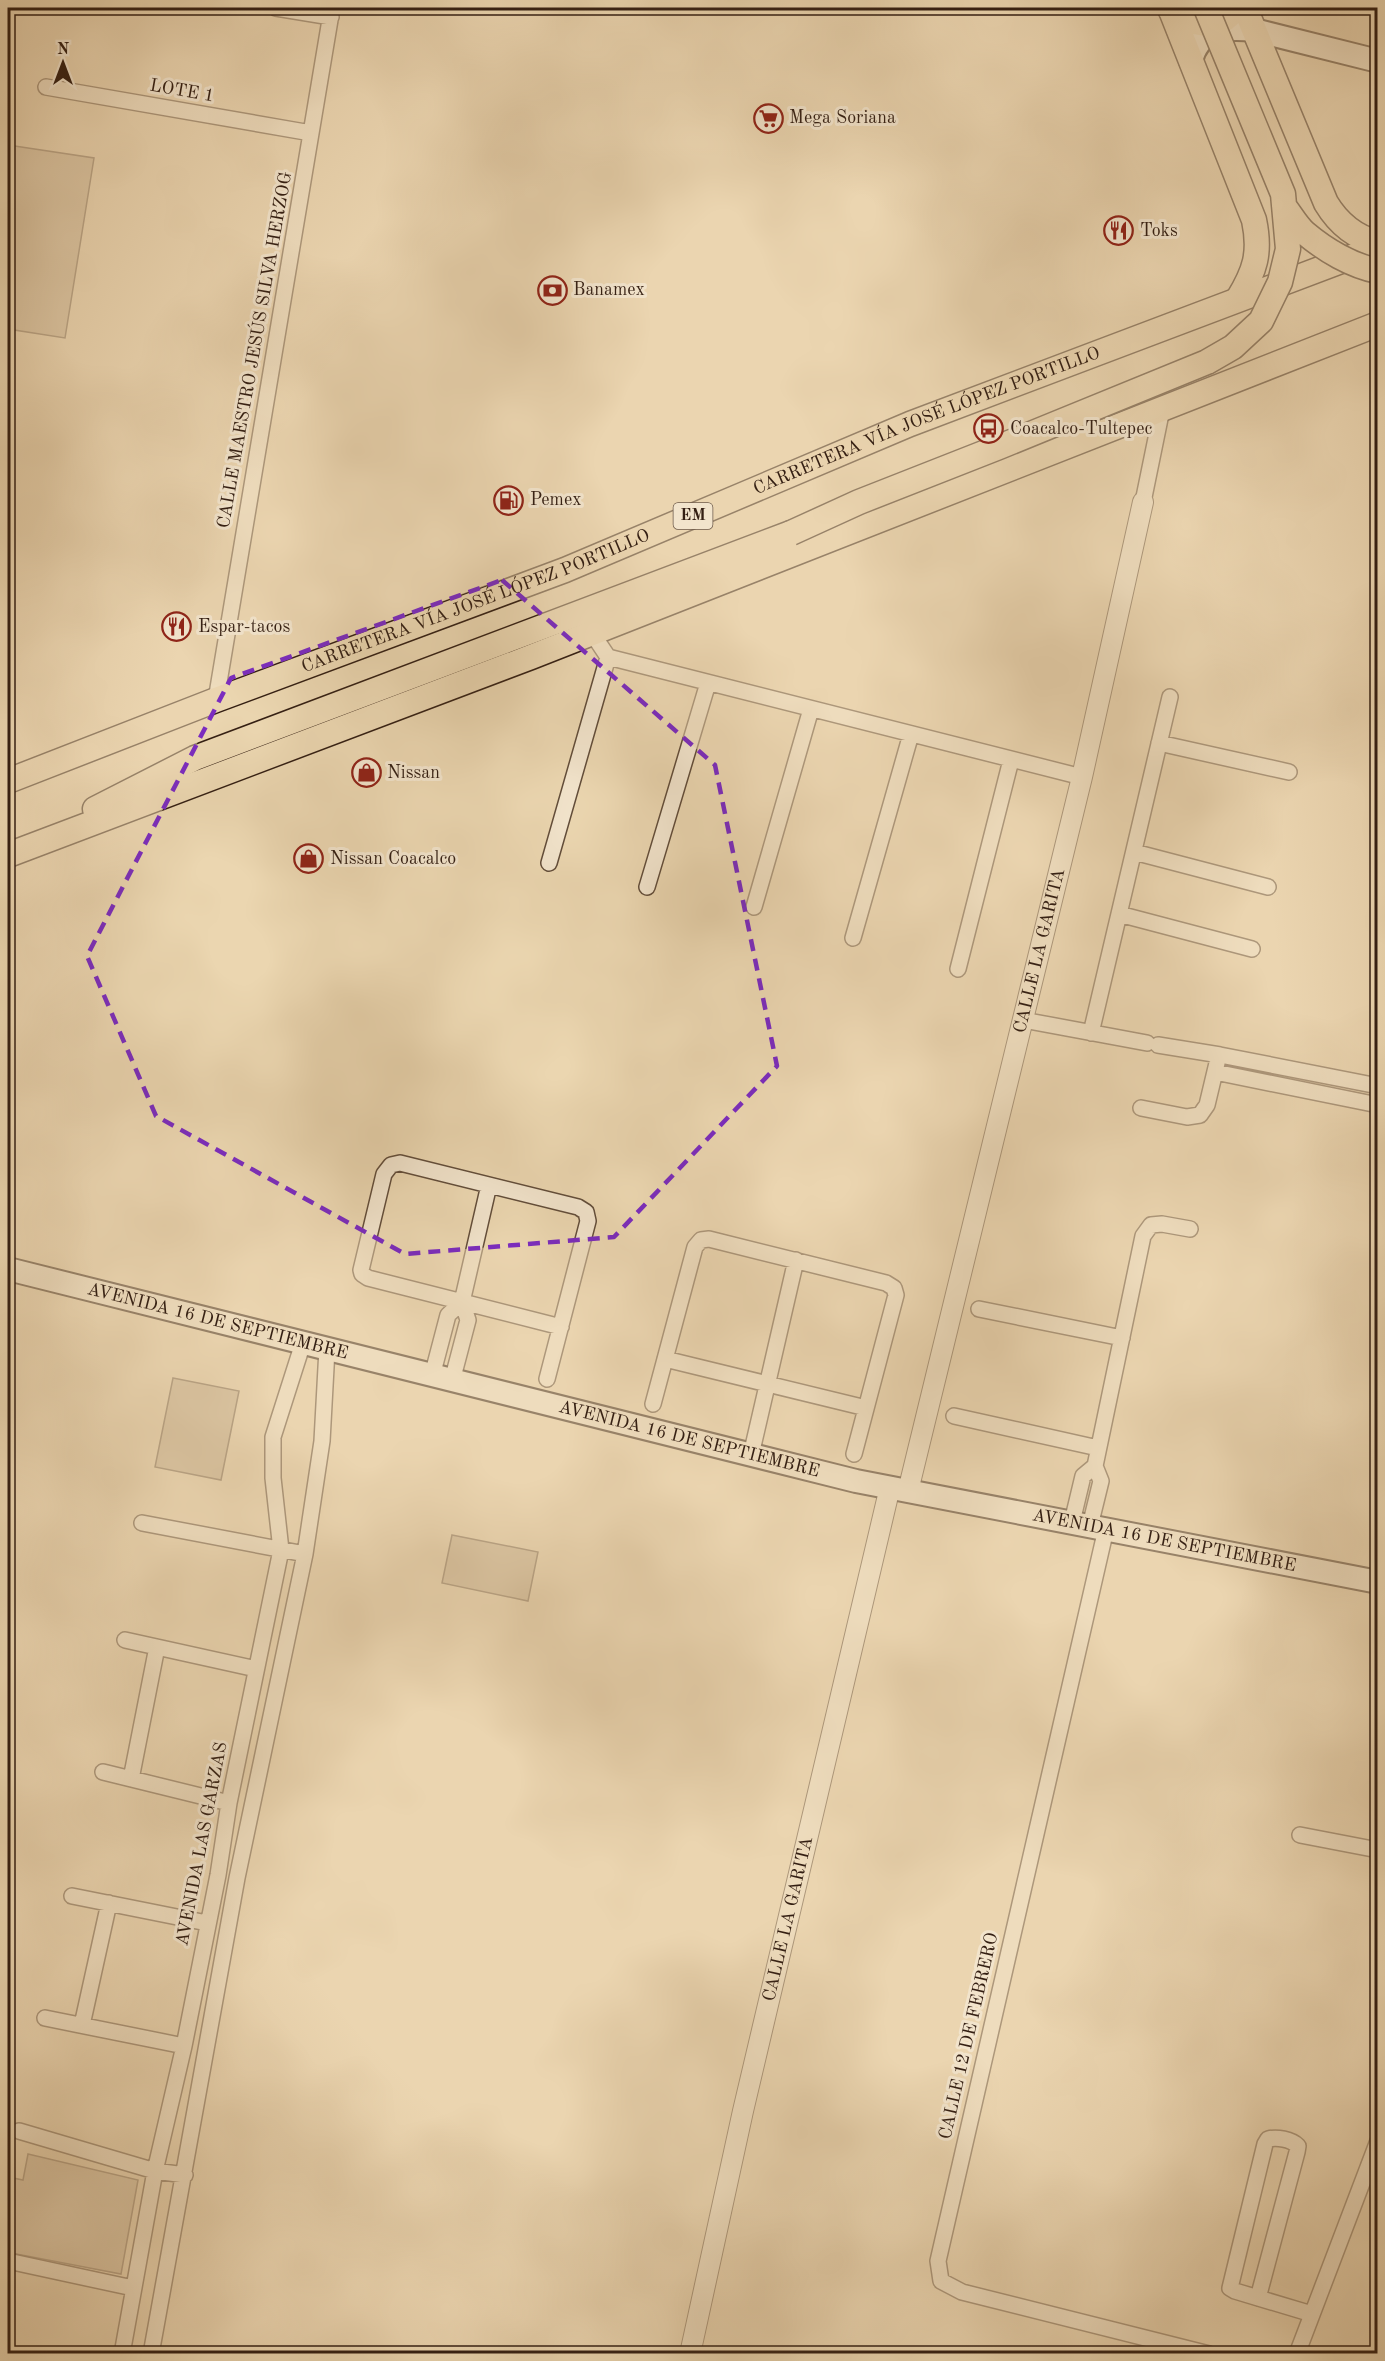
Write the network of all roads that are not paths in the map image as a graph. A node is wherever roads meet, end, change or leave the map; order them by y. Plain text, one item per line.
1 (276, 8) edge
2 (1170, 8) edge
3 (1196, 8) edge
4 (1206, 8) edge
5 (1235, 8) edge
6 (1245, 8) edge
7 (332, 12) edge
8 (1254, 30) junction
9 (1191, 61) junction
10 (1377, 61) edge
11 (46, 87) dead end
12 (311, 133) junction
13 (1377, 245) edge
14 (1377, 270) edge
15 (1238, 299) junction
16 (1377, 324) edge
17 (1162, 409) junction
18 (1143, 502) joint
19 (592, 633) junction
20 (608, 657) junction
21 (708, 683) junction
22 (1170, 696) dead end
23 (216, 699) junction
24 (811, 709) junction
25 (911, 734) junction
26 (1159, 743) junction
27 (1011, 760) junction
28 (1289, 772) dead end
29 (1082, 777) junction
30 (8, 781) edge
31 (1134, 852) junction
32 (8, 855) edge
33 (549, 863) dead end
34 (1268, 886) dead end
35 (648, 887) dead end
36 (754, 907) dead end
37 (1119, 914) junction
38 (853, 938) dead end
39 (1252, 949) dead end
40 (958, 969) dead end
41 (1023, 1020) junction
42 (1091, 1034) junction
43 (1220, 1055) junction
44 (1215, 1072) junction
45 (1377, 1086) edge
46 (1377, 1105) edge
47 (1141, 1108) dead end
48 (489, 1185) junction
49 (1190, 1229) dead end
50 (796, 1260) junction
51 (8, 1269) edge
52 (462, 1302) junction
53 (979, 1309) dead end
54 (561, 1327) junction
55 (1122, 1338) junction
56 (303, 1343) junction
57 (327, 1349) junction
58 (664, 1359) junction
59 (442, 1378) junction
60 (547, 1379) dead end
61 (767, 1385) junction
62 (654, 1404) dead end
63 (866, 1408) junction
64 (954, 1416) dead end
65 (1098, 1448) junction
66 (854, 1454) dead end
67 (751, 1455) junction
68 (899, 1489) junction
69 (142, 1523) dead end
70 (1089, 1526) junction
71 (281, 1550) junction
72 (305, 1554) junction
73 (1377, 1582) edge
74 (125, 1640) dead end
75 (157, 1647) junction
76 (256, 1669) junction
77 (103, 1772) dead end
78 (131, 1779) junction
79 (229, 1803) junction
80 (1300, 1835) dead end
81 (1377, 1850) edge
82 (218, 1875) junction
83 (237, 1878) junction
84 (72, 1896) dead end
85 (109, 1903) junction
86 (207, 1923) junction
87 (45, 2018) dead end
88 (82, 2025) junction
89 (184, 2046) junction
90 (20, 2131) dead end
91 (1377, 2141) edge
92 (156, 2171) junction
93 (185, 2175) junction
94 (8, 2261) edge
95 (133, 2288) junction
96 (1258, 2298) junction
97 (1312, 2314) junction
98 (122, 2354) edge
99 (151, 2354) edge
100 (690, 2354) edge
101 (1209, 2354) edge
102 (1297, 2354) edge

1 - 7 street
2 - 5 main road
2 - 9 main road
3 - 14 main road, bridge
4 - 32 main road, bridge
6 - 8 main road
7 - 12 street, CALLE MAESTRO JESÚS SILVA HERZOG
8 - 9 main road
8 - 10 main road
8 - 13 main road
9 - 15 main road
11 - 12 street, LOTE 1
12 - 23 street, CALLE MAESTRO JESÚS SILVA HERZOG
13 - 15 main road, CARRETERA VÍA JOSÉ LÓPEZ PORTILLO / EM
15 - 23 main road, CARRETERA VÍA JOSÉ LÓPEZ PORTILLO / EM
16 - 17 main road
17 - 18 street, CALLE LA GARITA
17 - 19 main road
18 - 29 street, CALLE LA GARITA
19 - 20 street
19 - 32 main road
20 - 21 street
20 - 33 street
21 - 24 street
21 - 35 street
22 - 26 street
23 - 30 main road, CARRETERA VÍA JOSÉ LÓPEZ PORTILLO / EM
24 - 25 street
24 - 36 street
25 - 27 street
25 - 38 street
26 - 28 street
26 - 31 street
27 - 29 street
27 - 40 street
29 - 41 street, CALLE LA GARITA
31 - 34 street
31 - 37 street
37 - 39 street
37 - 42 street
41 - 42 street
41 - 68 street, CALLE LA GARITA
42 - 43 street
43 - 44 street
43 - 45 street
44 - 46 street
44 - 47 street
48 - 52 street
48 - 52 street
48 - 54 street
49 - 55 street
50 - 58 street
50 - 61 street
50 - 63 street
51 - 56 main road, AVENIDA 16 DE SEPTIEMBRE
52 - 54 street
52 - 59 street
53 - 55 street
54 - 60 street
55 - 65 street
56 - 57 main road, AVENIDA 16 DE SEPTIEMBRE
56 - 71 street, AVENIDA LAS GARZAS
57 - 59 main road, AVENIDA 16 DE SEPTIEMBRE
57 - 72 street
58 - 61 street
58 - 62 street
59 - 67 main road, AVENIDA 16 DE SEPTIEMBRE
61 - 63 street
61 - 67 street
63 - 66 street
64 - 65 street
65 - 70 street
67 - 68 main road, AVENIDA 16 DE SEPTIEMBRE
68 - 70 main road, AVENIDA 16 DE SEPTIEMBRE
68 - 100 street, CALLE LA GARITA
69 - 71 street
70 - 73 main road, AVENIDA 16 DE SEPTIEMBRE
70 - 101 street, CALLE 12 DE FEBRERO
71 - 72 street
71 - 76 street, AVENIDA LAS GARZAS
72 - 83 street
74 - 75 street
75 - 76 street
75 - 78 street
76 - 79 street, AVENIDA LAS GARZAS
77 - 78 street
78 - 79 street
79 - 82 street, AVENIDA LAS GARZAS
80 - 81 street
82 - 83 street
82 - 86 street, AVENIDA LAS GARZAS
83 - 93 street
84 - 85 street
85 - 86 street
85 - 88 street
86 - 89 street, AVENIDA LAS GARZAS
87 - 88 street
88 - 89 street
89 - 92 street, AVENIDA LAS GARZAS
90 - 92 street
91 - 97 street
92 - 93 street
92 - 95 street, AVENIDA LAS GARZAS
93 - 99 street
94 - 95 street
95 - 98 street, AVENIDA LAS GARZAS
96 - 96 street
96 - 97 street
97 - 102 street

